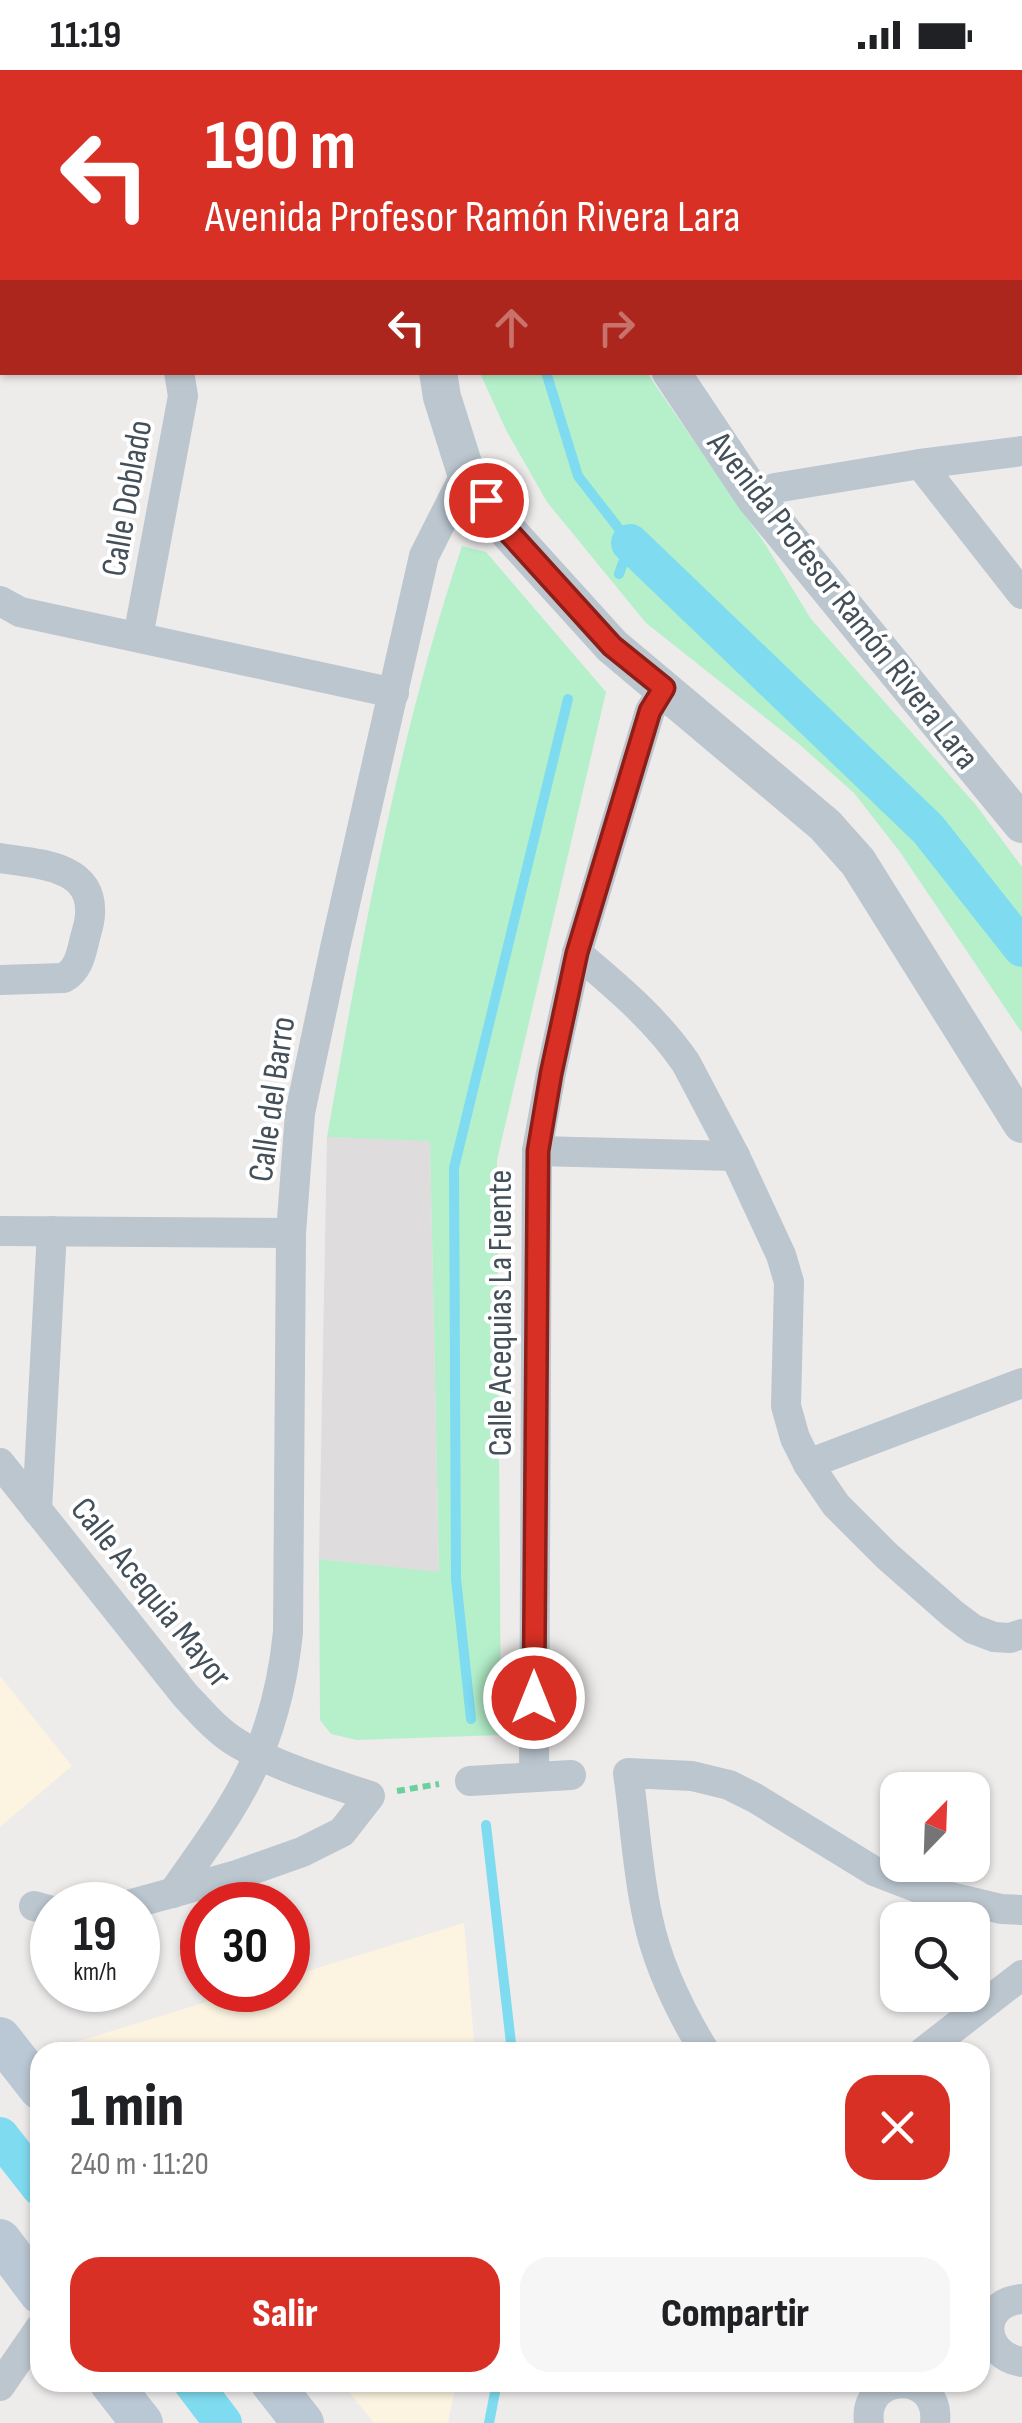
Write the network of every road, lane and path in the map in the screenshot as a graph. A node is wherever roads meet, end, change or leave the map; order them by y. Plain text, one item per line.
1 (179, 375) edge
2 (438, 375) edge
3 (672, 375) edge
4 (1022, 451) edge
5 (920, 464) junction
6 (466, 472) junction
7 (755, 498) junction
8 (1022, 594) edge
9 (0, 600) edge
10 (138, 636) junction
11 (664, 688) junction
12 (394, 693) junction
13 (1022, 824) edge
14 (0, 858) edge
15 (577, 953) junction
16 (0, 980) edge
17 (1022, 1124) edge
18 (538, 1151) junction
19 (734, 1156) junction
20 (0, 1231) edge
21 (52, 1231) junction
22 (291, 1233) junction
23 (1022, 1383) edge
24 (0, 1463) edge
25 (808, 1464) junction
26 (37, 1510) junction
27 (1022, 1634) edge
28 (259, 1754) junction
29 (571, 1774) dead end
30 (534, 1776) junction
31 (458, 1781) joint
32 (370, 1796) junction
33 (173, 1893) junction
34 (160, 1896) edge
35 (1022, 1910) edge
36 (1022, 1975) edge
37 (0, 2038) edge
38 (699, 2042) edge
39 (936, 2042) edge
40 (30, 2076) edge
41 (0, 2240) edge
42 (30, 2279) edge
43 (1022, 2299) edge
44 (990, 2324) edge
45 (30, 2342) edge
46 (990, 2353) edge
47 (1022, 2362) edge
48 (0, 2386) edge
49 (118, 2392) edge
50 (279, 2392) edge
51 (878, 2392) edge
52 (934, 2392) edge
53 (142, 2423) edge
54 (303, 2423) edge
55 (869, 2423) edge
56 (936, 2423) edge

1 - 10 street, Calle Doblado
2 - 6 street
3 - 7 street, Avenida Profesor Ramón Rivera Lara
4 - 5 street
5 - 7 street
5 - 8 street
6 - 11 street
6 - 12 street, Calle del Barro
7 - 13 street, Avenida Profesor Ramón Rivera Lara
9 - 10 street
10 - 12 street
11 - 15 street, Calle Acequias La Fuente
11 - 17 street
12 - 22 street, Calle del Barro
14 - 16 street
15 - 18 street, Calle Acequias La Fuente
15 - 19 street
18 - 19 street
18 - 30 street, Calle Acequias La Fuente
19 - 25 street
20 - 21 street
21 - 22 street
21 - 26 street
22 - 28 street, Calle del Barro
23 - 25 street
24 - 26 street, Calle Acequia Mayor
25 - 27 street
26 - 28 street, Calle Acequia Mayor
28 - 32 street, Calle Acequia Mayor
28 - 33 street, Calle del Barro
29 - 30 street
30 - 31 street
31 - 32 path
32 - 33 street
33 - 34 street
35 - 38 street
36 - 39 street
37 - 40 main road
41 - 42 main road
43 - 44 street
45 - 48 street
46 - 47 street
49 - 53 main road
50 - 54 main road
51 - 55 street
52 - 56 street

